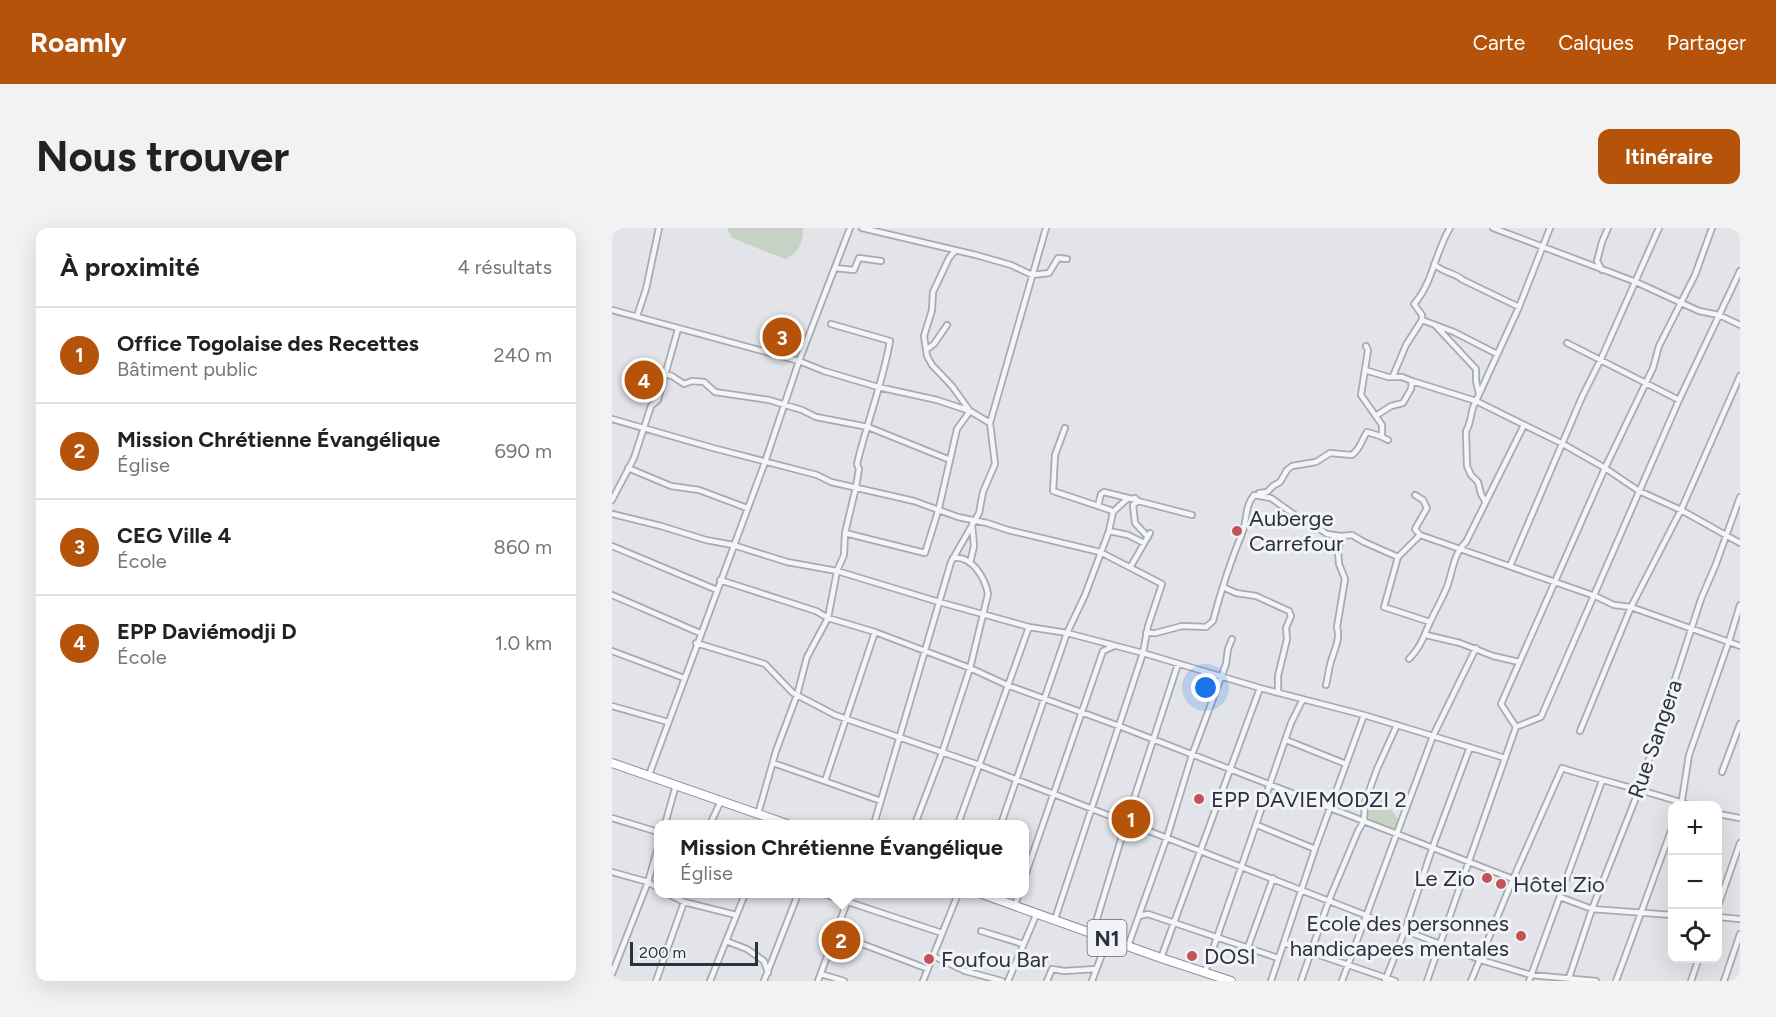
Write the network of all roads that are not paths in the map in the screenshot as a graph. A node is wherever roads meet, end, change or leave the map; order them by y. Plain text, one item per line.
1 (659, 228) edge
2 (862, 228) edge
3 (1046, 228) edge
4 (1450, 228) edge
5 (1493, 228) edge
6 (1550, 228) edge
7 (1608, 228) edge
8 (1659, 228) edge
9 (1712, 228) edge
10 (847, 229) edge
11 (1542, 248) junction
12 (955, 251) junction
13 (1067, 259) dead end
14 (880, 261) dead end
15 (1434, 264) junction
16 (835, 268) junction
17 (1602, 270) junction
18 (1740, 271) edge
19 (1032, 275) junction
20 (1636, 282) junction
21 (1680, 303) junction
22 (1519, 307) junction
23 (612, 310) edge
24 (1719, 315) junction
25 (638, 316) junction
26 (1422, 320) junction
27 (831, 324) dead end
28 (947, 325) dead end
29 (1435, 325) junction
30 (1740, 325) edge
31 (678, 329) junction
32 (1567, 343) dead end
33 (1366, 346) dead end
34 (927, 349) junction
35 (1497, 354) junction
36 (1601, 359) junction
37 (799, 361) junction
38 (1365, 370) junction
39 (665, 374) junction
40 (1393, 376) junction
41 (1740, 376) edge
42 (1412, 381) junction
43 (1647, 382) junction
44 (878, 387) junction
45 (1479, 394) junction
46 (1679, 400) junction
47 (1476, 401) junction
48 (784, 405) junction
49 (970, 411) junction
50 (1377, 416) junction
51 (612, 419) edge
52 (990, 423) junction
53 (1524, 425) junction
54 (868, 427) junction
55 (644, 428) junction
56 (1065, 428) dead end
57 (1382, 437) junction
58 (1388, 440) dead end
59 (1563, 444) junction
60 (950, 460) junction
61 (765, 462) junction
62 (628, 468) junction
63 (1605, 468) junction
64 (856, 487) junction
65 (1640, 491) junction
66 (1254, 495) junction
67 (1415, 495) dead end
68 (1740, 497) edge
69 (612, 500) edge
70 (1131, 501) junction
71 (1485, 504) junction
72 (1098, 506) junction
73 (747, 508) junction
74 (939, 508) junction
75 (1681, 510) junction
76 (1113, 512) junction
77 (612, 514) edge
78 (1192, 515) dead end
79 (974, 522) junction
80 (1109, 531) junction
81 (845, 533) junction
82 (1420, 535) junction
83 (1725, 535) junction
84 (1341, 536) junction
85 (1144, 543) junction
86 (1740, 543) edge
87 (733, 545) junction
88 (612, 546) edge
89 (1458, 549) junction
90 (1100, 552) junction
91 (1398, 557) junction
92 (953, 558) junction
93 (970, 563) junction
94 (1510, 566) junction
95 (1131, 567) junction
96 (837, 571) junction
97 (720, 580) junction
98 (1554, 583) junction
99 (1223, 587) junction
100 (717, 590) junction
101 (612, 595) edge
102 (1594, 596) junction
103 (939, 602) junction
104 (1740, 605) edge
105 (1631, 607) junction
106 (984, 615) junction
107 (828, 618) junction
108 (1430, 622) junction
109 (1029, 627) junction
110 (1692, 629) junction
111 (875, 632) junction
112 (700, 633) junction
113 (1067, 633) junction
114 (1146, 633) junction
115 (1426, 635) junction
116 (1232, 639) dead end
117 (1099, 641) junction
118 (1729, 641) junction
119 (696, 643) junction
120 (1114, 646) junction
121 (1740, 646) edge
122 (1476, 648) junction
123 (926, 650) junction
124 (612, 651) edge
125 (1103, 651) junction
126 (1143, 653) junction
127 (1409, 659) dead end
128 (1519, 662) junction
129 (1178, 664) junction
130 (970, 668) junction
131 (1220, 677) junction
132 (684, 678) junction
133 (1007, 685) junction
134 (1326, 685) dead end
135 (1260, 688) junction
136 (1278, 693) junction
137 (797, 695) junction
138 (1043, 698) junction
139 (1303, 699) junction
140 (612, 706) edge
141 (1082, 712) junction
142 (1364, 715) junction
143 (846, 719) junction
144 (668, 722) junction
145 (1740, 724) edge
146 (1397, 725) junction
147 (1119, 726) junction
148 (1516, 727) junction
149 (1580, 731) dead end
150 (899, 736) junction
151 (1433, 736) junction
152 (1154, 740) junction
153 (1286, 740) junction
154 (1470, 747) junction
155 (942, 753) junction
156 (1192, 755) junction
157 (1505, 758) junction
158 (612, 763) edge
159 (772, 763) junction
160 (1346, 764) junction
161 (978, 765) junction
162 (1229, 770) junction
163 (1722, 772) dead end
164 (649, 776) junction
165 (1018, 780) junction
166 (1602, 781) junction
167 (825, 782) junction
168 (676, 785) junction
169 (1271, 785) junction
170 (1639, 790) junction
171 (1053, 794) junction
172 (721, 801) junction
173 (881, 801) junction
174 (1673, 801) edge
175 (1682, 801) edge
176 (1092, 808) junction
177 (1330, 809) junction
178 (758, 814) junction
179 (1722, 815) edge
180 (612, 818) edge
181 (1740, 818) edge
182 (666, 820) edge
183 (712, 820) edge
184 (768, 820) edge
185 (875, 820) edge
186 (917, 820) edge
187 (960, 820) edge
188 (1003, 820) edge
189 (1364, 821) junction
190 (1126, 823) junction
191 (1257, 825) junction
192 (654, 831) edge
193 (1397, 835) junction
194 (1167, 837) junction
195 (1668, 839) edge
196 (1740, 843) edge
197 (1315, 849) junction
198 (1432, 849) junction
199 (1201, 850) junction
200 (654, 862) edge
201 (1470, 862) junction
202 (1029, 864) edge
203 (1242, 866) junction
204 (612, 872) edge
205 (1273, 878) junction
206 (1513, 879) junction
207 (648, 882) junction
208 (654, 886) edge
209 (1302, 889) junction
210 (1722, 895) edge
211 (1560, 897) junction
212 (676, 898) edge
213 (743, 898) edge
214 (796, 898) edge
215 (838, 898) edge
216 (849, 898) edge
217 (956, 898) edge
218 (994, 898) edge
219 (1018, 898) edge
220 (1329, 900) junction
221 (848, 901) junction
222 (684, 902) junction
223 (1015, 905) junction
224 (1592, 909) junction
225 (1037, 913) junction
226 (1641, 914) junction
227 (736, 915) junction
228 (1139, 915) junction
229 (1368, 915) junction
230 (1668, 915) edge
231 (1722, 917) edge
232 (1055, 919) junction
233 (1740, 919) edge
234 (1175, 923) junction
235 (1405, 930) junction
236 (981, 931) dead end
237 (1093, 932) junction
238 (942, 933) junction
239 (836, 934) junction
240 (1740, 934) edge
241 (1217, 936) junction
242 (1108, 938) junction
243 (726, 940) junction
244 (1284, 943) junction
245 (1023, 944) junction
246 (1442, 944) junction
247 (1128, 946) junction
248 (1248, 947) junction
249 (1311, 952) junction
250 (933, 956) junction
251 (1161, 958) junction
252 (1278, 958) junction
253 (1481, 960) junction
254 (1697, 963) edge
255 (1348, 965) junction
256 (928, 969) junction
257 (1096, 969) junction
258 (1205, 972) junction
259 (768, 973) junction
260 (612, 974) edge
261 (821, 974) junction
262 (1530, 978) edge
263 (1385, 979) edge
264 (1569, 980) edge
265 (656, 981) edge
266 (711, 981) edge
267 (764, 981) edge
268 (818, 981) edge
269 (844, 981) edge
270 (923, 981) edge
271 (1002, 981) edge
272 (1008, 981) edge
273 (1047, 981) edge
274 (1092, 981) edge
275 (1228, 981) edge
276 (1271, 981) edge
277 (1300, 981) edge
278 (1342, 981) edge
279 (1395, 981) edge
280 (1427, 981) edge
281 (1471, 981) edge
282 (1596, 981) edge
283 (1616, 981) edge
284 (1691, 981) edge
285 (1724, 981) edge

1 - 25 street
2 - 12 street
3 - 19 street
4 - 15 street
5 - 11 street
6 - 11 street
7 - 17 street
8 - 20 street
9 - 21 street
10 - 16 street
11 - 17 street
11 - 22 street
12 - 19 street
12 - 34 street
13 - 19 street
14 - 16 street
15 - 22 street
15 - 26 street
16 - 37 street
17 - 20 street
18 - 24 street
19 - 52 street
20 - 21 street
20 - 36 street
21 - 24 street
21 - 43 street
22 - 35 street
23 - 25 street
24 - 30 street
24 - 46 street
25 - 31 street
26 - 29 street
26 - 40 street
27 - 44 street
28 - 34 street
29 - 35 street
29 - 45 street
31 - 37 street
31 - 39 street
32 - 36 street
33 - 38 street
34 - 49 street
35 - 45 street
36 - 43 street
36 - 59 street
37 - 44 street
37 - 48 street
38 - 40 street
38 - 50 street
39 - 48 street
39 - 55 street
40 - 42 street
41 - 75 street
42 - 47 street
42 - 50 street
43 - 46 street
43 - 63 street
44 - 49 street
44 - 54 street
45 - 47 street
46 - 65 street
47 - 53 street
47 - 71 street
48 - 54 street
48 - 61 street
49 - 52 street
49 - 60 street
50 - 57 street
51 - 55 street
52 - 79 street
53 - 59 street
53 - 71 street
54 - 60 street
54 - 64 street
55 - 61 street
55 - 62 street
56 - 72 street
57 - 58 street
57 - 66 street
59 - 63 street
59 - 94 street
60 - 74 street
61 - 64 street
61 - 73 street
62 - 69 street
62 - 73 street
63 - 65 street
63 - 98 street
64 - 74 street
64 - 81 street
65 - 75 street
65 - 102 street
66 - 84 street
66 - 99 street
67 - 82 street
68 - 83 street, Rue Sangera
70 - 72 street
70 - 76 street
70 - 78 street
70 - 85 street
71 - 89 street
72 - 76 street
73 - 87 street
74 - 79 street
74 - 81 street
75 - 83 street
75 - 105 street
76 - 80 street
77 - 87 street
79 - 90 street
79 - 92 street
79 - 93 street
80 - 85 street
80 - 90 street
81 - 96 street
82 - 89 street
82 - 91 street
83 - 86 street
83 - 110 street, Rue Sangera
84 - 91 street
84 - 134 street
85 - 95 street
87 - 96 street
87 - 97 street
88 - 100 street
89 - 94 street
89 - 108 street
90 - 95 street
90 - 113 street
91 - 108 street
92 - 93 street
92 - 103 street
93 - 106 street
94 - 98 street
95 - 114 street
96 - 103 street
96 - 107 street
97 - 100 street
97 - 107 street
98 - 102 street
98 - 128 street
99 - 114 street
99 - 136 street
100 - 112 street
101 - 112 street
102 - 105 street
102 - 148 street
103 - 106 street
103 - 123 street
104 - 118 street
105 - 110 street
105 - 149 street
106 - 109 street
106 - 130 street
107 - 111 street
107 - 137 street
108 - 115 street
109 - 113 street
109 - 133 street
110 - 118 street
110 - 170 street, Rue Sangera
111 - 123 street
111 - 143 street
112 - 119 street
113 - 117 street
113 - 138 street
114 - 126 street
115 - 122 street
115 - 127 street
116 - 131 street
117 - 120 street
117 - 125 street
118 - 121 street
118 - 175 street
119 - 132 street
119 - 137 street
120 - 125 street
120 - 126 street
122 - 128 street
122 - 151 street
123 - 130 street
123 - 150 street
124 - 132 street
125 - 141 street
126 - 129 street
126 - 147 street
128 - 148 street
129 - 131 street
129 - 152 street
130 - 133 street
130 - 155 street
131 - 135 street
131 - 156 street
132 - 144 street
133 - 138 street
133 - 161 street
135 - 136 street
135 - 162 street
136 - 139 street
137 - 143 street
137 - 159 street
138 - 141 street
138 - 165 street
139 - 142 street
139 - 153 street
140 - 144 street
141 - 147 street
141 - 171 street
142 - 146 street
142 - 160 street
143 - 150 street
143 - 167 street
144 - 164 street
145 - 163 street
146 - 151 street
146 - 189 street
147 - 152 street
147 - 176 street
148 - 157 street
150 - 155 street
150 - 173 street
151 - 154 street
151 - 193 street
152 - 156 street
152 - 190 street
153 - 160 street
153 - 169 street
154 - 157 street
154 - 198 street
155 - 161 street
155 - 186 street
156 - 162 street
156 - 194 street
157 - 201 street
158 - 164 highway
159 - 167 street
159 - 178 street
160 - 177 street
161 - 165 street
161 - 187 street
162 - 169 street
162 - 199 street
164 - 168 highway
165 - 171 street
165 - 188 street
166 - 170 street
166 - 206 street
166 - 211 street
167 - 173 street
168 - 172 highway
168 - 182 street
169 - 177 street
169 - 191 street
170 - 174 street
170 - 224 street, Rue Sangera
171 - 176 street
171 - 202 street
172 - 178 highway
172 - 183 street
173 - 185 street
176 - 190 street
176 - 232 street
177 - 189 street
177 - 197 street
178 - 184 highway
179 - 181 street
180 - 192 street
189 - 193 street
189 - 220 street
190 - 194 street
190 - 237 street
191 - 197 street
191 - 203 street
193 - 198 street
193 - 229 street
194 - 199 street
194 - 228 street
195 - 226 street
196 - 210 street
197 - 209 street
198 - 201 street
198 - 235 street
199 - 203 street
199 - 234 street
200 - 207 street
201 - 206 street
201 - 246 street
203 - 205 street
203 - 241 street
204 - 207 street
205 - 209 street
205 - 248 street
206 - 253 street
207 - 208 street
207 - 260 street
209 - 220 street
209 - 244 street
211 - 224 street
211 - 262 street
212 - 222 street
213 - 227 street
214 - 259 street
215 - 221 street
216 - 221 street
217 - 238 street
218 - 223 highway, N1
219 - 223 street
220 - 229 street
220 - 249 street
221 - 238 street
221 - 239 street
222 - 227 street
222 - 265 street
223 - 225 highway, N1
224 - 226 street
224 - 264 street, Rue Sangera
225 - 232 highway, N1
225 - 245 street
226 - 230 street
226 - 283 street
227 - 243 street
228 - 234 street
228 - 247 street
229 - 235 street
229 - 255 street
231 - 233 street
232 - 237 highway, N1
234 - 241 street
234 - 251 street
235 - 246 street
235 - 263 street
236 - 245 street
237 - 242 highway, N1
238 - 250 street
239 - 256 street
239 - 261 street
240 - 285 street
241 - 248 street
241 - 258 street
242 - 247 highway, N1
242 - 257 street
243 - 259 street
243 - 266 street
244 - 249 street
244 - 252 street
245 - 272 street
246 - 253 street
246 - 280 street
247 - 251 highway, N1
248 - 252 street
249 - 255 street
249 - 277 street
250 - 256 street
250 - 271 street
251 - 258 highway, N1
252 - 276 street
253 - 262 street
253 - 281 street
254 - 284 street
255 - 263 street
255 - 278 street
256 - 270 street
257 - 273 street
257 - 274 street
258 - 275 highway, N1
259 - 267 street
261 - 268 street
261 - 269 street
262 - 264 street
263 - 279 street
264 - 282 street

